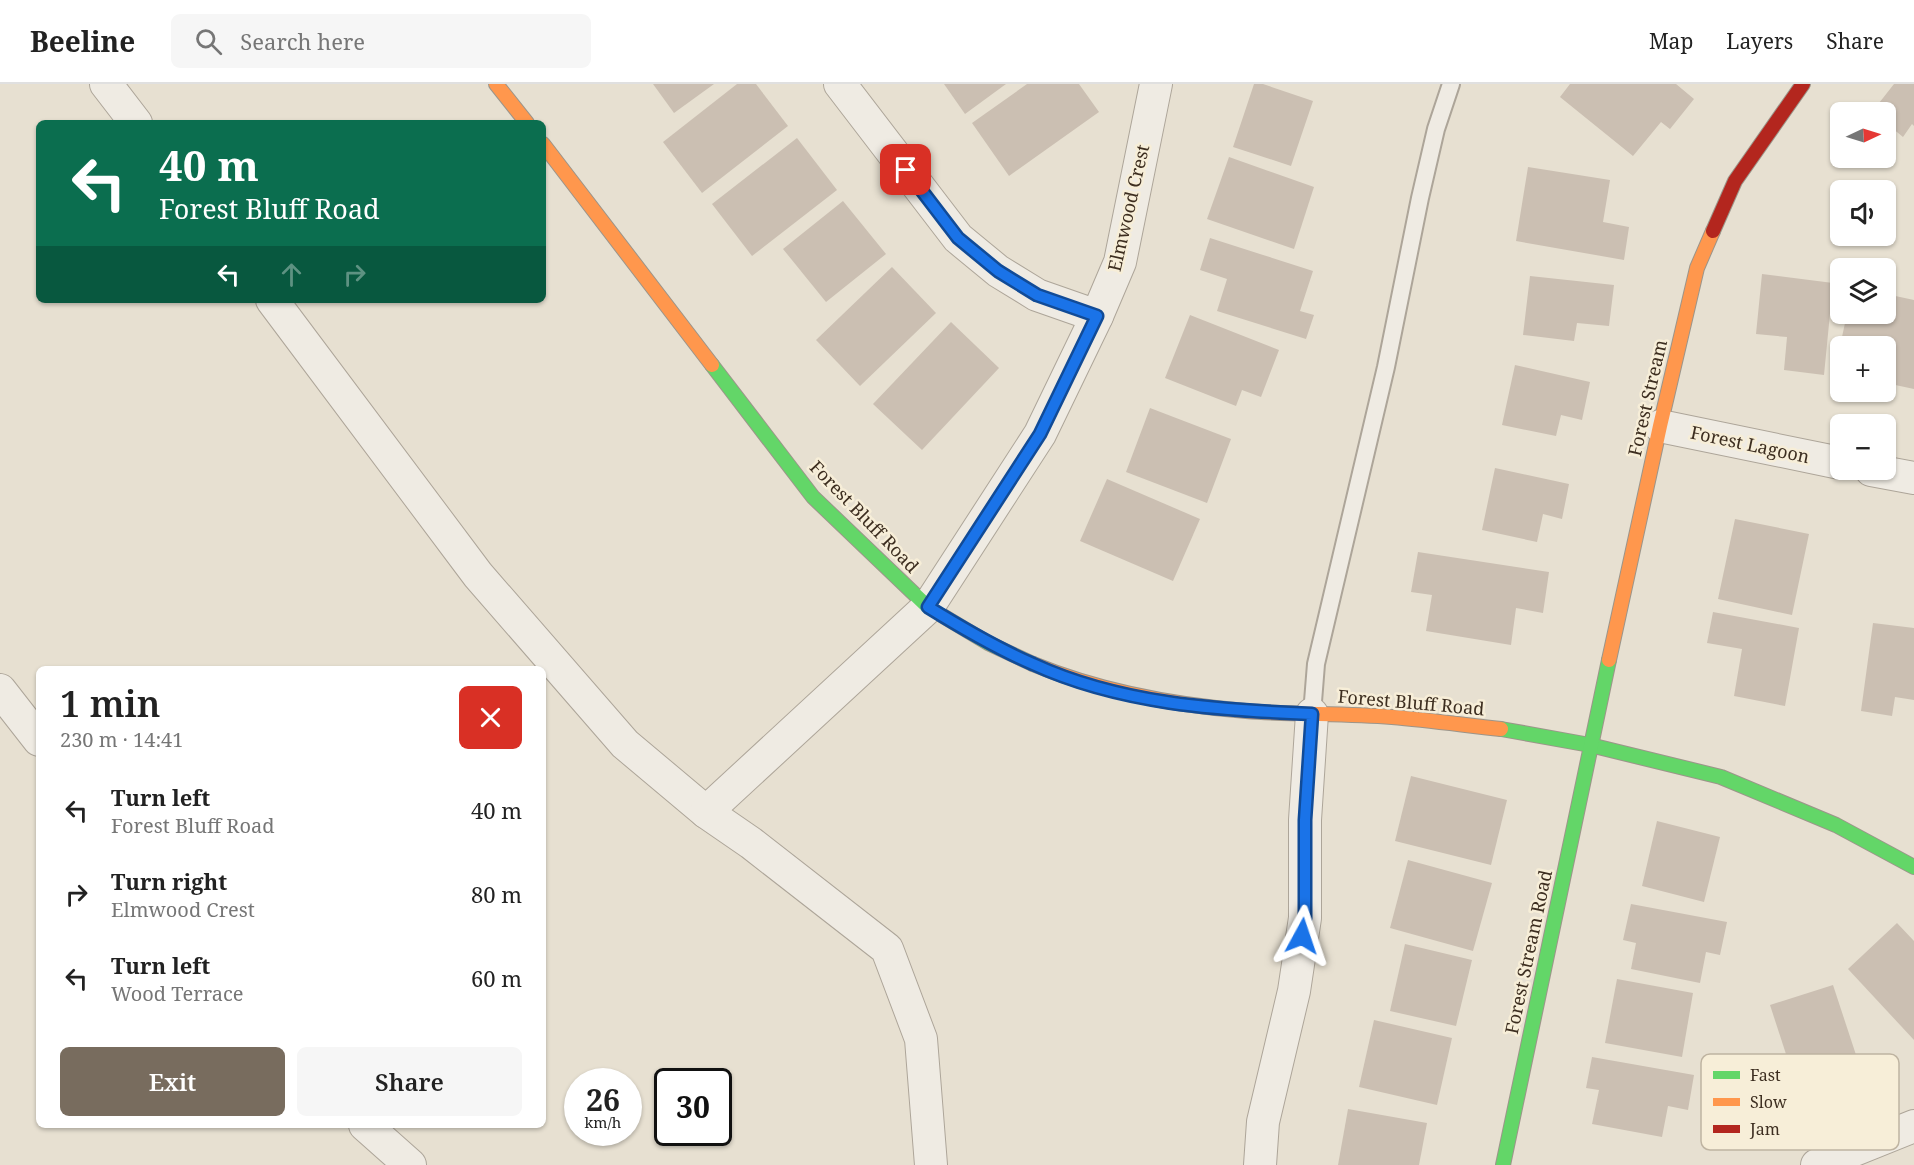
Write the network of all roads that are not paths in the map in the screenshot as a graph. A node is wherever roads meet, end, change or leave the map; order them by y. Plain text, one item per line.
1 (106, 84) edge
2 (496, 84) edge
3 (840, 84) edge
4 (1156, 84) edge
5 (1450, 84) edge
6 (1803, 84) edge
7 (134, 120) edge
8 (525, 120) edge
9 (546, 148) edge
10 (274, 303) edge
11 (1097, 316) junction
12 (1660, 426) junction
13 (1830, 461) edge
14 (1896, 475) edge
15 (1914, 478) edge
16 (928, 607) junction
17 (0, 690) edge
18 (1312, 714) junction
19 (36, 736) edge
20 (1590, 745) junction
21 (706, 812) junction
22 (1914, 867) edge
23 (1914, 1126) edge
24 (368, 1128) edge
25 (1899, 1132) edge
26 (1854, 1150) edge
27 (411, 1165) edge
28 (931, 1165) edge
29 (1260, 1165) edge
30 (1503, 1165) edge
31 (1816, 1165) edge

1 - 7 street
2 - 8 street
3 - 11 street
4 - 11 street, Elmwood Crest
5 - 18 lane
6 - 12 street, Forest Stream
9 - 16 street, Forest Bluff Road
10 - 21 street
11 - 16 street, Elmwood Crest
12 - 13 street, Forest Lagoon
12 - 20 street, Forest Stream
14 - 15 street
16 - 18 street, Forest Bluff Road
16 - 21 street, Elmwood Crest
17 - 19 street
18 - 20 street, Forest Bluff Road
18 - 29 street
20 - 22 street, Forest Bluff Road
20 - 30 street, Forest Stream Road
21 - 28 street
23 - 25 street
24 - 27 street
26 - 31 street

